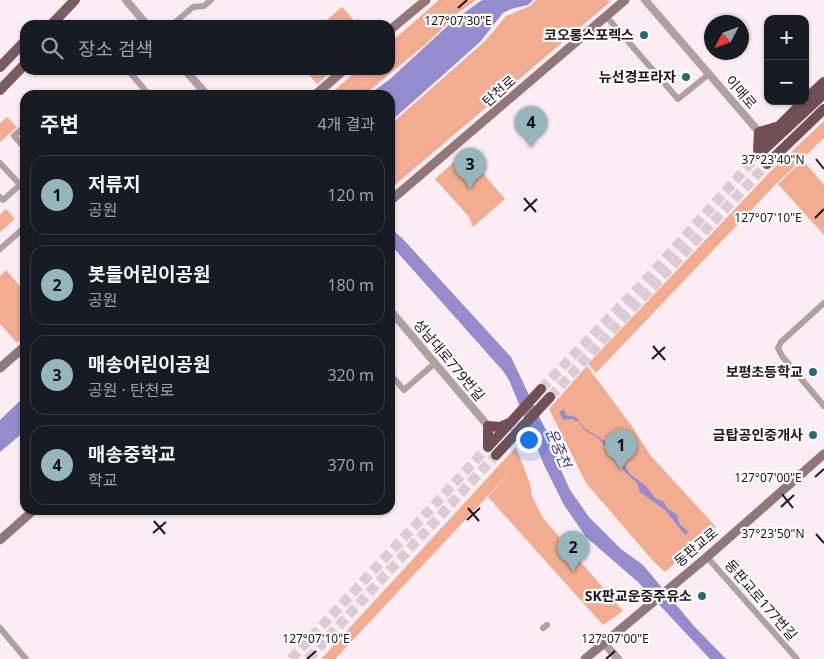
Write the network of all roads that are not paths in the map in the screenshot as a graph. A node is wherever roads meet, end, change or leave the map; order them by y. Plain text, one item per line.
1 (76, 0) edge
2 (126, 0) edge
3 (212, 0) edge
4 (426, 0) edge
5 (625, 0) edge
6 (644, 0) edge
7 (606, 16) junction
8 (56, 20) edge
9 (143, 20) edge
10 (178, 20) edge
11 (395, 26) edge
12 (20, 46) edge
13 (0, 67) edge
14 (20, 69) edge
15 (708, 74) junction
16 (132, 75) edge
17 (189, 75) edge
18 (338, 75) edge
19 (824, 82) edge
20 (0, 90) edge
21 (146, 90) edge
22 (203, 90) edge
23 (321, 90) edge
24 (824, 94) edge
25 (809, 97) edge
26 (801, 105) edge
27 (824, 109) edge
28 (824, 114) edge
29 (781, 123) junction
30 (20, 131) edge
31 (759, 132) junction
32 (789, 142) junction
33 (20, 143) edge
34 (757, 154) junction
35 (0, 163) edge
36 (766, 164) tunnel mouth
37 (20, 185) joint
38 (0, 197) edge
39 (395, 198) edge
40 (20, 231) edge
41 (0, 249) edge
42 (824, 303) edge
43 (395, 316) edge
44 (20, 350) edge
45 (435, 363) junction
46 (0, 368) edge
47 (395, 380) edge
48 (539, 390) tunnel mouth
49 (546, 400) tunnel mouth
50 (824, 406) edge
51 (488, 426) junction
52 (500, 431) junction
53 (824, 454) edge
54 (496, 455) tunnel mouth
55 (28, 515) edge
56 (0, 540) edge
57 (707, 557) junction
58 (0, 628) edge
59 (604, 643) junction
60 (26, 659) edge
61 (585, 659) edge
62 (618, 659) edge
63 (797, 659) edge

1 - 8 main road
2 - 9 street
3 - 10 street
4 - 11 main road
5 - 7 main road, 탄천로
6 - 15 street, 이매로
7 - 15 street
7 - 39 main road, 탄천로
12 - 13 main road
14 - 20 main road
15 - 31 street, 이매로
16 - 21 street
17 - 22 street
18 - 23 main road
19 - 25 highway
24 - 34 highway
26 - 29 highway
27 - 32 highway
28 - 32 highway
29 - 31 highway
29 - 34 highway
30 - 33 street
31 - 34 highway
32 - 36 highway
35 - 37 street
37 - 38 street
40 - 41 street
42 - 50 street
43 - 45 street, 성남대로779번길
44 - 46 main road
45 - 47 street
45 - 51 street, 성남대로779번길
48 - 52 highway
49 - 54 highway
51 - 52 highway
51 - 52 highway
53 - 57 main road, 동판교로
55 - 56 main road
57 - 59 main road, 동판교로
57 - 63 street, 동판교로177번길
58 - 60 street
59 - 61 main road
59 - 62 street

